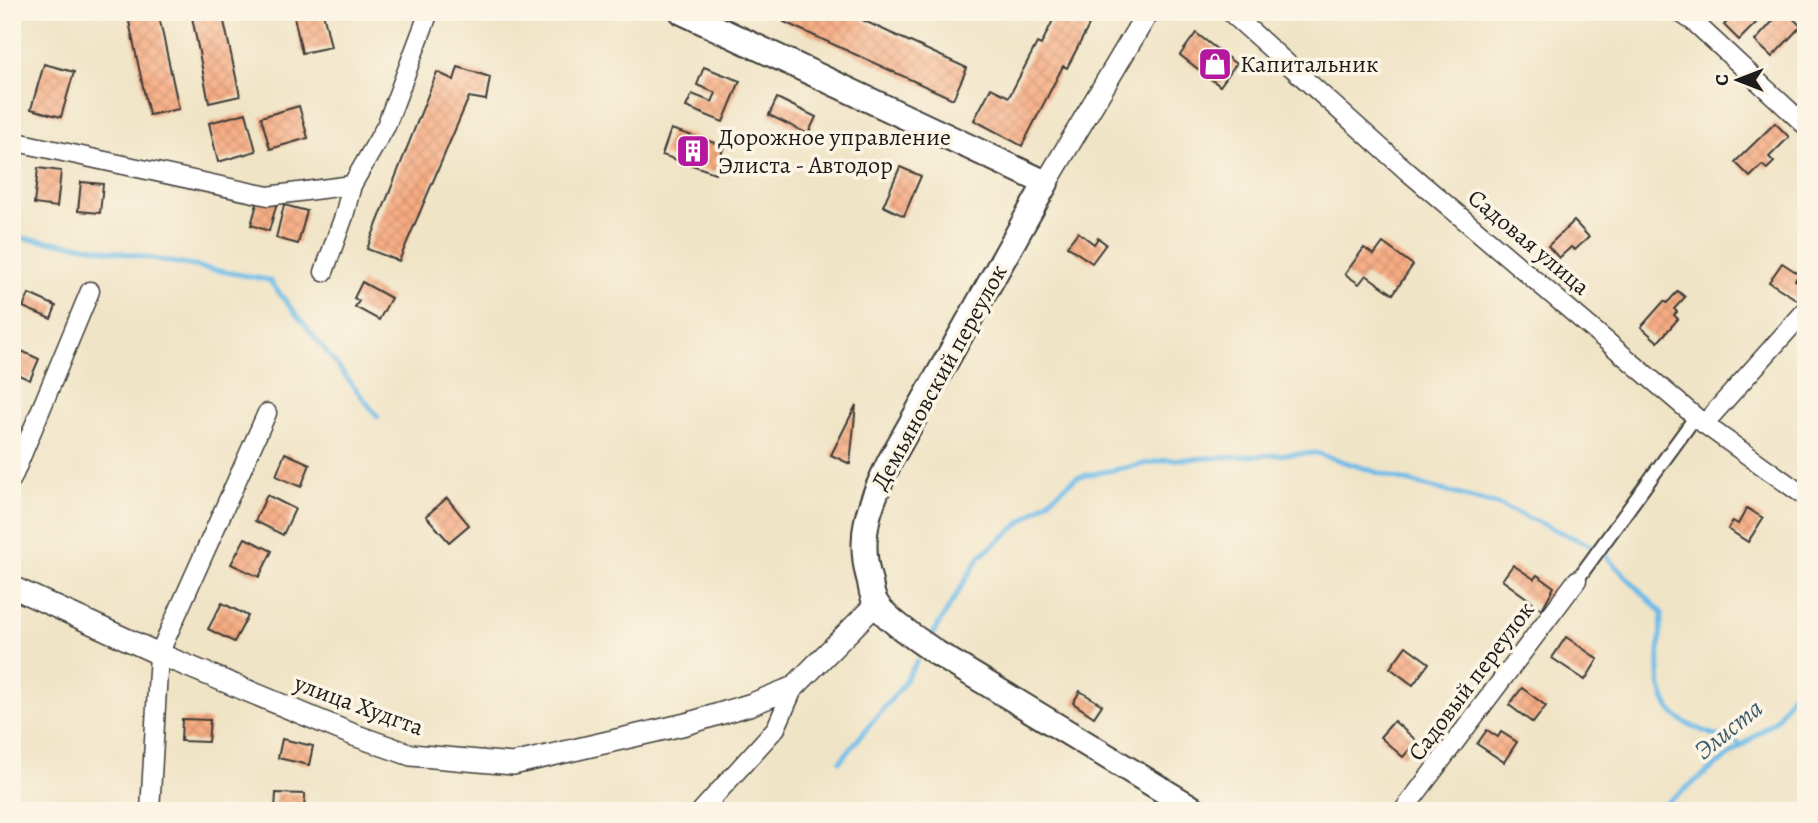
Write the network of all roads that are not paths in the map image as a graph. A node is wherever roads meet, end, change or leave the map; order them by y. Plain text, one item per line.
1 (429, 12) edge
2 (682, 12) edge
3 (1147, 12) edge
4 (1230, 12) edge
5 (1679, 12) edge
6 (1806, 127) edge
7 (12, 141) edge
8 (1046, 183) junction
9 (352, 185) junction
10 (324, 272) dead end
11 (90, 291) dead end
12 (1806, 310) edge
13 (267, 413) dead end
14 (1700, 420) junction
15 (12, 479) edge
16 (1806, 497) edge
17 (1577, 580) joint
18 (12, 587) edge
19 (876, 604) junction
20 (159, 654) junction
21 (794, 687) junction
22 (150, 811) edge
23 (701, 811) edge
24 (1198, 811) edge
25 (1403, 811) edge

1 - 9 street
2 - 8 main road
3 - 8 street, Демьяновский переулок
4 - 14 street, Садовая улица
5 - 6 street
7 - 9 street
8 - 19 main road, Демьяновский переулок
9 - 10 street
11 - 15 street
12 - 14 street
13 - 20 street
14 - 16 street, Садовая улица
14 - 17 street
17 - 25 street, Садовый переулок
18 - 20 street, улица Худгта
19 - 21 street, улица Худгта
19 - 24 main road
20 - 21 street, улица Худгта
20 - 22 street
21 - 23 street

